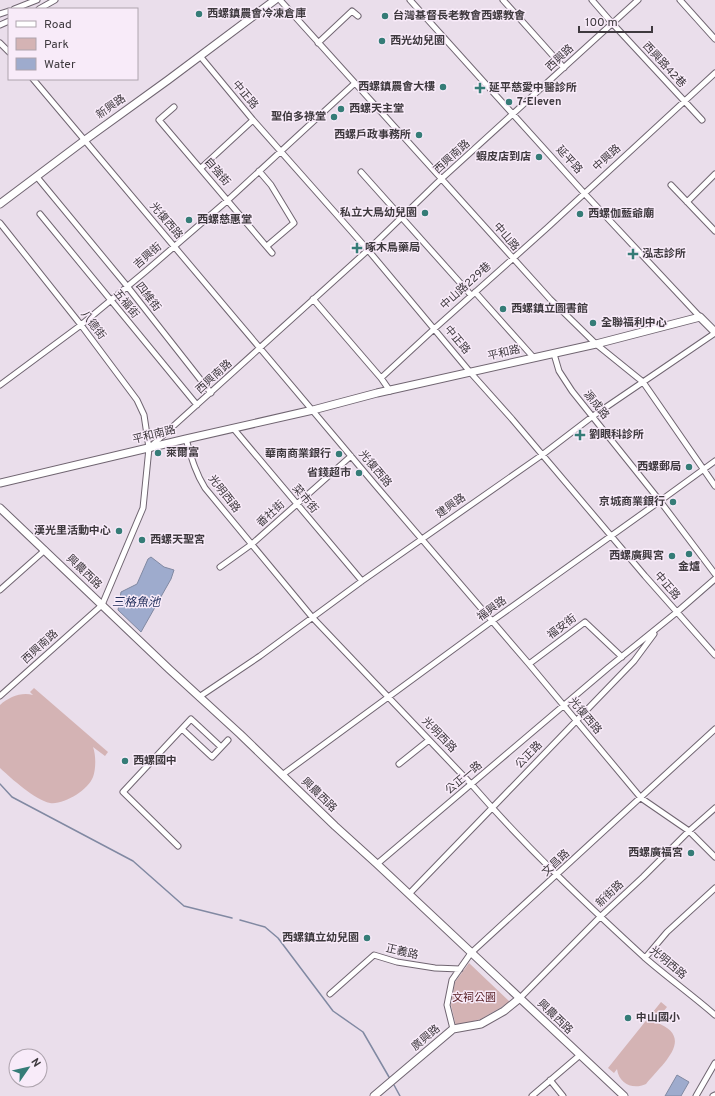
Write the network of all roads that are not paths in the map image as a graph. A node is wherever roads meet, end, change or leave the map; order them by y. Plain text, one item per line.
1 (37, 0) edge
2 (55, 0) edge
3 (275, 0) edge
4 (280, 0) edge
5 (410, 0) edge
6 (503, 0) edge
7 (592, 0) edge
8 (638, 0) edge
9 (680, 0) edge
10 (17, 8) edge
11 (41, 8) edge
12 (358, 16) dead end
13 (612, 24) junction
14 (715, 39) edge
15 (0, 43) edge
16 (318, 43) junction
17 (8, 51) edge
18 (200, 56) junction
19 (564, 68) junction
20 (715, 73) edge
21 (34, 80) edge
22 (355, 83) junction
23 (685, 101) junction
24 (174, 107) dead end
25 (513, 114) junction
26 (254, 120) junction
27 (702, 120) dead end
28 (85, 140) junction
29 (281, 151) junction
30 (201, 168) junction
31 (259, 171) junction
32 (361, 172) dead end
33 (715, 174) edge
34 (38, 177) junction
35 (442, 179) junction
36 (671, 185) dead end
37 (584, 193) junction
38 (228, 200) junction
39 (687, 202) junction
40 (0, 204) edge
41 (40, 214) dead end
42 (402, 217) junction
43 (715, 220) edge
44 (0, 223) edge
45 (710, 225) junction
46 (715, 231) edge
47 (174, 246) junction
48 (267, 246) junction
49 (368, 250) junction
50 (272, 253) dead end
51 (512, 258) junction
52 (127, 286) junction
53 (473, 293) junction
54 (314, 299) junction
55 (110, 300) junction
56 (700, 317) junction
57 (81, 325) junction
58 (434, 329) junction
59 (715, 332) edge
60 (596, 344) junction
61 (260, 348) junction
62 (554, 354) junction
63 (534, 358) junction
64 (470, 372) junction
65 (381, 378) junction
66 (643, 382) junction
67 (0, 385) edge
68 (390, 391) junction
69 (211, 392) junction
70 (196, 406) junction
71 (313, 410) junction
72 (593, 416) junction
73 (233, 428) junction
74 (186, 439) junction
75 (149, 448) junction
76 (542, 455) junction
77 (352, 456) junction
78 (715, 461) edge
79 (703, 469) junction
80 (0, 484) edge
81 (715, 486) edge
82 (660, 502) junction
83 (297, 504) junction
84 (0, 508) edge
85 (611, 536) junction
86 (422, 539) junction
87 (252, 544) junction
88 (45, 550) junction
89 (220, 567) dead end
90 (715, 574) edge
91 (715, 579) edge
92 (362, 581) junction
93 (0, 590) edge
94 (102, 605) junction
95 (677, 612) junction
96 (312, 617) junction
97 (492, 621) junction
98 (659, 628) junction
99 (715, 655) edge
100 (622, 657) junction
101 (529, 664) junction
102 (0, 696) edge
103 (199, 697) junction
104 (389, 697) junction
105 (564, 707) junction
106 (576, 720) junction
107 (182, 729) junction
108 (715, 730) edge
109 (228, 740) dead end
110 (429, 740) junction
111 (221, 747) junction
112 (399, 764) dead end
113 (282, 775) junction
114 (472, 785) junction
115 (641, 798) junction
116 (492, 808) junction
117 (715, 808) edge
118 (689, 831) junction
119 (178, 846) dead end
120 (715, 857) edge
121 (377, 864) junction
122 (557, 876) junction
123 (715, 888) edge
124 (409, 894) junction
125 (601, 916) junction
126 (471, 953) junction
127 (645, 958) junction
128 (460, 969) junction
129 (330, 994) dead end
130 (520, 998) junction
131 (715, 1015) edge
132 (453, 1029) junction
133 (580, 1055) junction
134 (715, 1063) edge
135 (550, 1080) junction
136 (374, 1096) edge
137 (532, 1096) edge
138 (563, 1096) edge
139 (624, 1096) edge
140 (696, 1096) edge

1 - 10 street
2 - 11 street
3 - 18 main road, 新興路
4 - 16 street, 中山路
5 - 25 street, 延平路
6 - 19 street
7 - 13 street, 西興路42巷
8 - 13 street, 西興路
9 - 14 street
12 - 16 street
13 - 19 street, 西興路
13 - 23 street, 西興路42巷
15 - 17 street
16 - 22 street, 中山路
18 - 26 street, 中正路
18 - 28 main road, 新興路
19 - 25 street, 西興路
20 - 23 street, 中興路
21 - 28 street, 光復西路
22 - 29 street, 吉興街
22 - 35 street, 中山路
23 - 27 street, 西興路42巷
23 - 37 street, 中興路
24 - 30 street, 自強街
25 - 35 street, 西興南路
25 - 37 street, 延平路
26 - 29 street, 中正路
26 - 30 street
28 - 34 main road, 新興路
28 - 47 street, 光復西路
29 - 31 street, 吉興街
29 - 49 street, 中正路
30 - 38 street, 自強街
31 - 38 street, 吉興街
31 - 48 street
32 - 42 street
33 - 39 street
34 - 40 main road, 新興路
34 - 52 street, 四維街
35 - 42 street, 西興南路
35 - 51 street, 中山路
36 - 39 street
37 - 51 street, 中興路
37 - 56 street, 延平路
38 - 47 street, 吉興街
38 - 48 street, 自強街
39 - 45 street
41 - 55 street, 五福街
42 - 49 street, 西興南路
42 - 53 street
43 - 45 street
44 - 57 street, 八德街
45 - 46 street
47 - 52 street, 吉興街
47 - 61 street, 光復西路
48 - 50 street, 自強街
49 - 54 street, 西興南路
49 - 58 street, 中正路
51 - 53 street, 中山路229巷
51 - 60 street, 中山路
52 - 55 street, 吉興街
52 - 69 street, 四維街
53 - 58 street, 中山路229巷
53 - 63 street
54 - 61 street, 西興南路
54 - 65 street
55 - 57 street, 吉興街
55 - 70 street, 五福街
56 - 59 main road, 延平路
56 - 60 main road, 平和路
57 - 67 street, 吉興街
57 - 75 street, 八德街
58 - 64 street, 中正路
58 - 65 street, 中山路229巷
59 - 66 street, 建興路
60 - 62 main road, 平和路
60 - 66 street, 中山路
61 - 69 street, 西興南路
61 - 71 street, 光復西路
62 - 63 main road, 平和路
62 - 72 street, 源成路
63 - 64 main road, 平和路
64 - 68 main road, 平和路
64 - 76 street, 中正路
65 - 68 street
66 - 72 street, 建興路
66 - 79 street, 中山路
68 - 71 main road, 平和路
69 - 70 street, 西興南路
70 - 75 street, 西興南路
71 - 73 main road, 平和南路
71 - 77 street, 光復西路
72 - 76 street, 建興路
72 - 82 street, 源成路
73 - 74 main road, 平和南路
73 - 83 street, 菜市街
74 - 75 main road, 平和南路
74 - 87 street, 光明西路
75 - 80 main road, 平和南路
75 - 94 street, 西興南路
76 - 85 street, 中正路
76 - 86 street, 建興路
77 - 83 street, 番社街
77 - 86 street, 光復西路
78 - 79 street, 福興路
79 - 81 street, 中山路
79 - 82 street, 福興路
82 - 85 street, 福興路
82 - 90 street, 源成路
83 - 87 street, 番社街
83 - 92 street, 菜市街
84 - 88 main road, 興農西路
85 - 95 street, 中正路
85 - 97 street, 福興路
86 - 92 street, 建興路
86 - 97 street, 光復西路
87 - 89 street, 番社街
87 - 96 street, 光明西路
88 - 93 street
88 - 94 main road, 興農西路
91 - 95 street, 公正路
92 - 96 street, 建興路
94 - 102 street, 西興南路
94 - 103 main road, 興農西路
95 - 98 street, 公正路
95 - 99 street, 中正路
96 - 103 street, 建興路
96 - 104 street, 光明西路
97 - 101 street, 光復西路
97 - 104 street, 福興路
98 - 100 street, 公正路
98 - 106 street, 公正路
100 - 101 street, 福安街
100 - 105 street, 公正路
101 - 105 street, 光復西路
103 - 113 main road, 興農西路
104 - 110 street, 光明西路
104 - 113 street, 福興路
105 - 106 street, 光復西路
105 - 114 street, 公正一路
106 - 115 street, 光復西路
106 - 116 street, 公正路
107 - 111 street
107 - 111 street
107 - 119 street
108 - 115 street, 文昌路
109 - 111 street
110 - 112 street
110 - 114 street, 光明西路
113 - 121 main road, 興農西路
114 - 116 street, 光明西路
114 - 121 street, 公正一路
115 - 118 street, 光復西路
115 - 122 street, 文昌路
116 - 122 street, 光明西路
116 - 124 street, 公正路
117 - 118 street, 新街路
118 - 120 street, 光復西路
118 - 125 street, 新街路
121 - 124 main road, 興農西路
122 - 125 street, 光明西路
122 - 126 street, 文昌路
123 - 127 street
124 - 126 main road, 興農西路
125 - 127 street, 光明西路
125 - 130 street, 新街路
126 - 128 street, 文昌路
126 - 130 main road, 興農西路
127 - 131 street, 光明西路
128 - 129 street, 正義路
128 - 132 street, 文昌路
130 - 132 main road, 廣興路
130 - 133 main road, 興農西路
132 - 136 main road, 廣興路
133 - 135 street
133 - 139 main road, 興農西路
134 - 140 street
135 - 137 street
135 - 138 street

